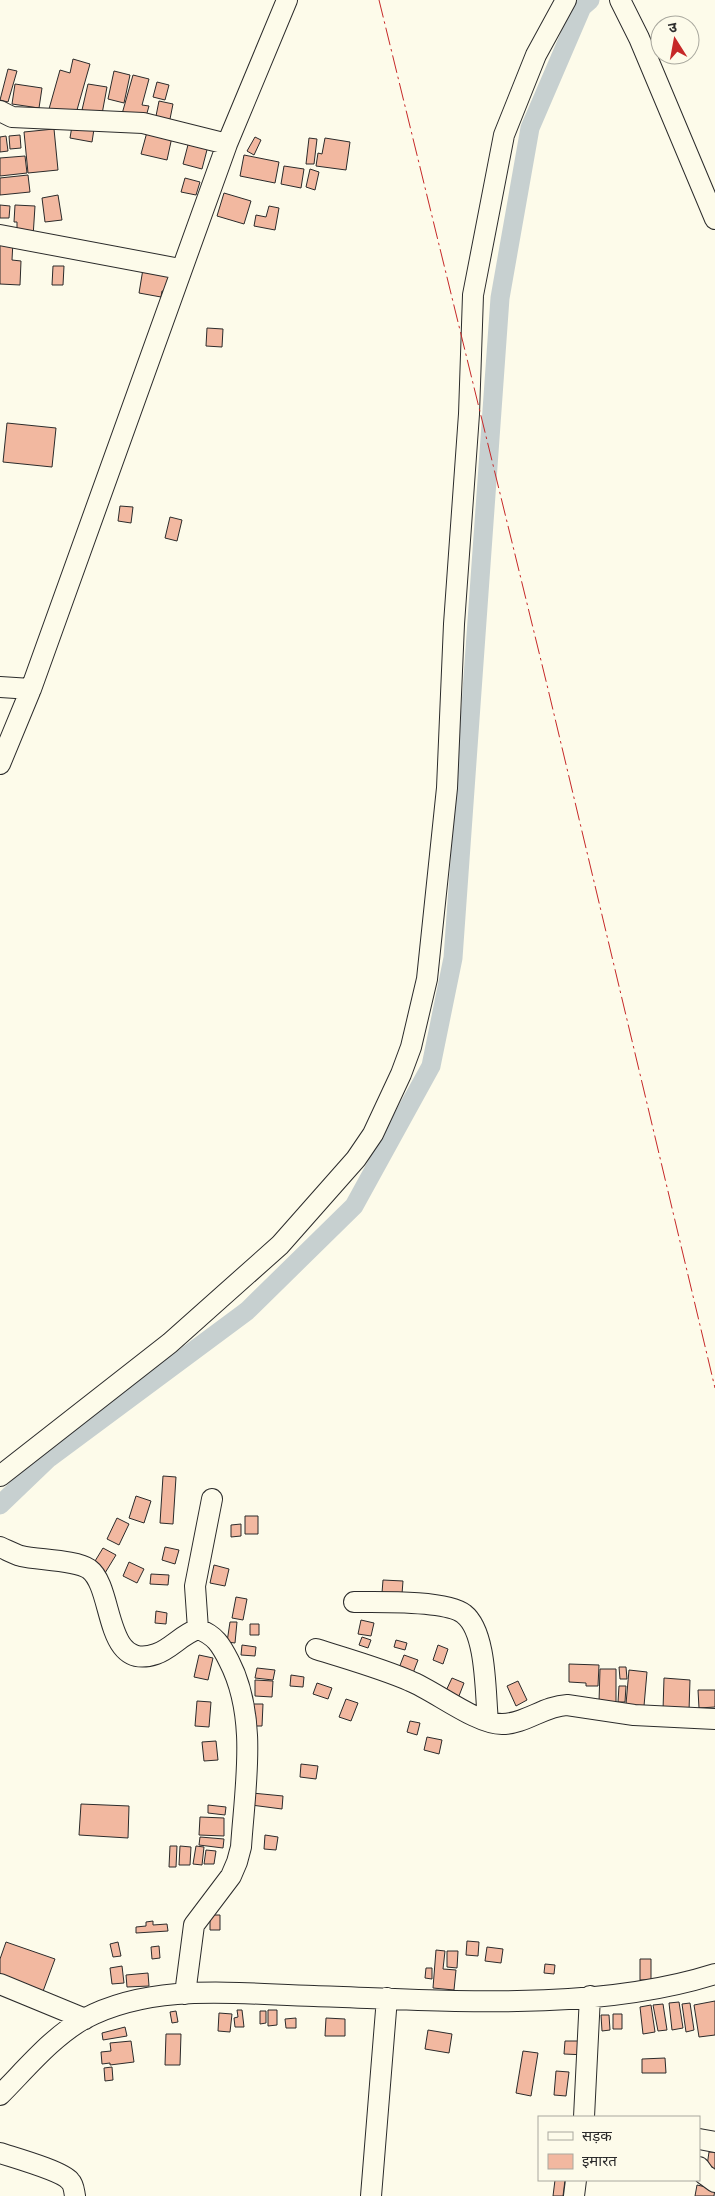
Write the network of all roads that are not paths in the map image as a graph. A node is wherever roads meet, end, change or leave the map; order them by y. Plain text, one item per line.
1 (287, 0) edge
2 (566, 0) edge
3 (620, 0) edge
4 (0, 111) edge
5 (227, 144) junction
6 (715, 219) edge
7 (0, 235) edge
8 (180, 269) junction
9 (0, 687) edge
10 (31, 689) junction
11 (0, 764) edge
12 (0, 1476) edge
13 (212, 1499) dead end
14 (0, 1547) edge
15 (354, 1602) dead end
16 (198, 1629) junction
17 (316, 1649) dead end
18 (715, 1719) edge
19 (488, 1721) junction
20 (715, 1974) edge
21 (0, 1984) edge
22 (185, 1994) junction
23 (590, 1996) junction
24 (388, 1998) junction
25 (85, 2019) junction
26 (0, 2095) edge
27 (584, 2116) edge
28 (700, 2139) edge
29 (715, 2142) edge
30 (0, 2153) edge
31 (700, 2168) edge
32 (576, 2181) edge
33 (715, 2182) edge
34 (75, 2196) edge
35 (371, 2196) edge
36 (574, 2196) edge

1 - 5 street
2 - 12 street
3 - 6 street
4 - 5 street
5 - 8 street
7 - 8 street
8 - 10 street
9 - 10 street
10 - 11 street
13 - 16 street
14 - 16 street
15 - 19 street
16 - 22 street
17 - 19 street
18 - 19 street
20 - 23 street
21 - 25 street
22 - 24 street
22 - 25 street
23 - 24 street
23 - 27 street
24 - 35 street
25 - 26 street
28 - 29 street
30 - 34 street
31 - 33 street
32 - 36 street

